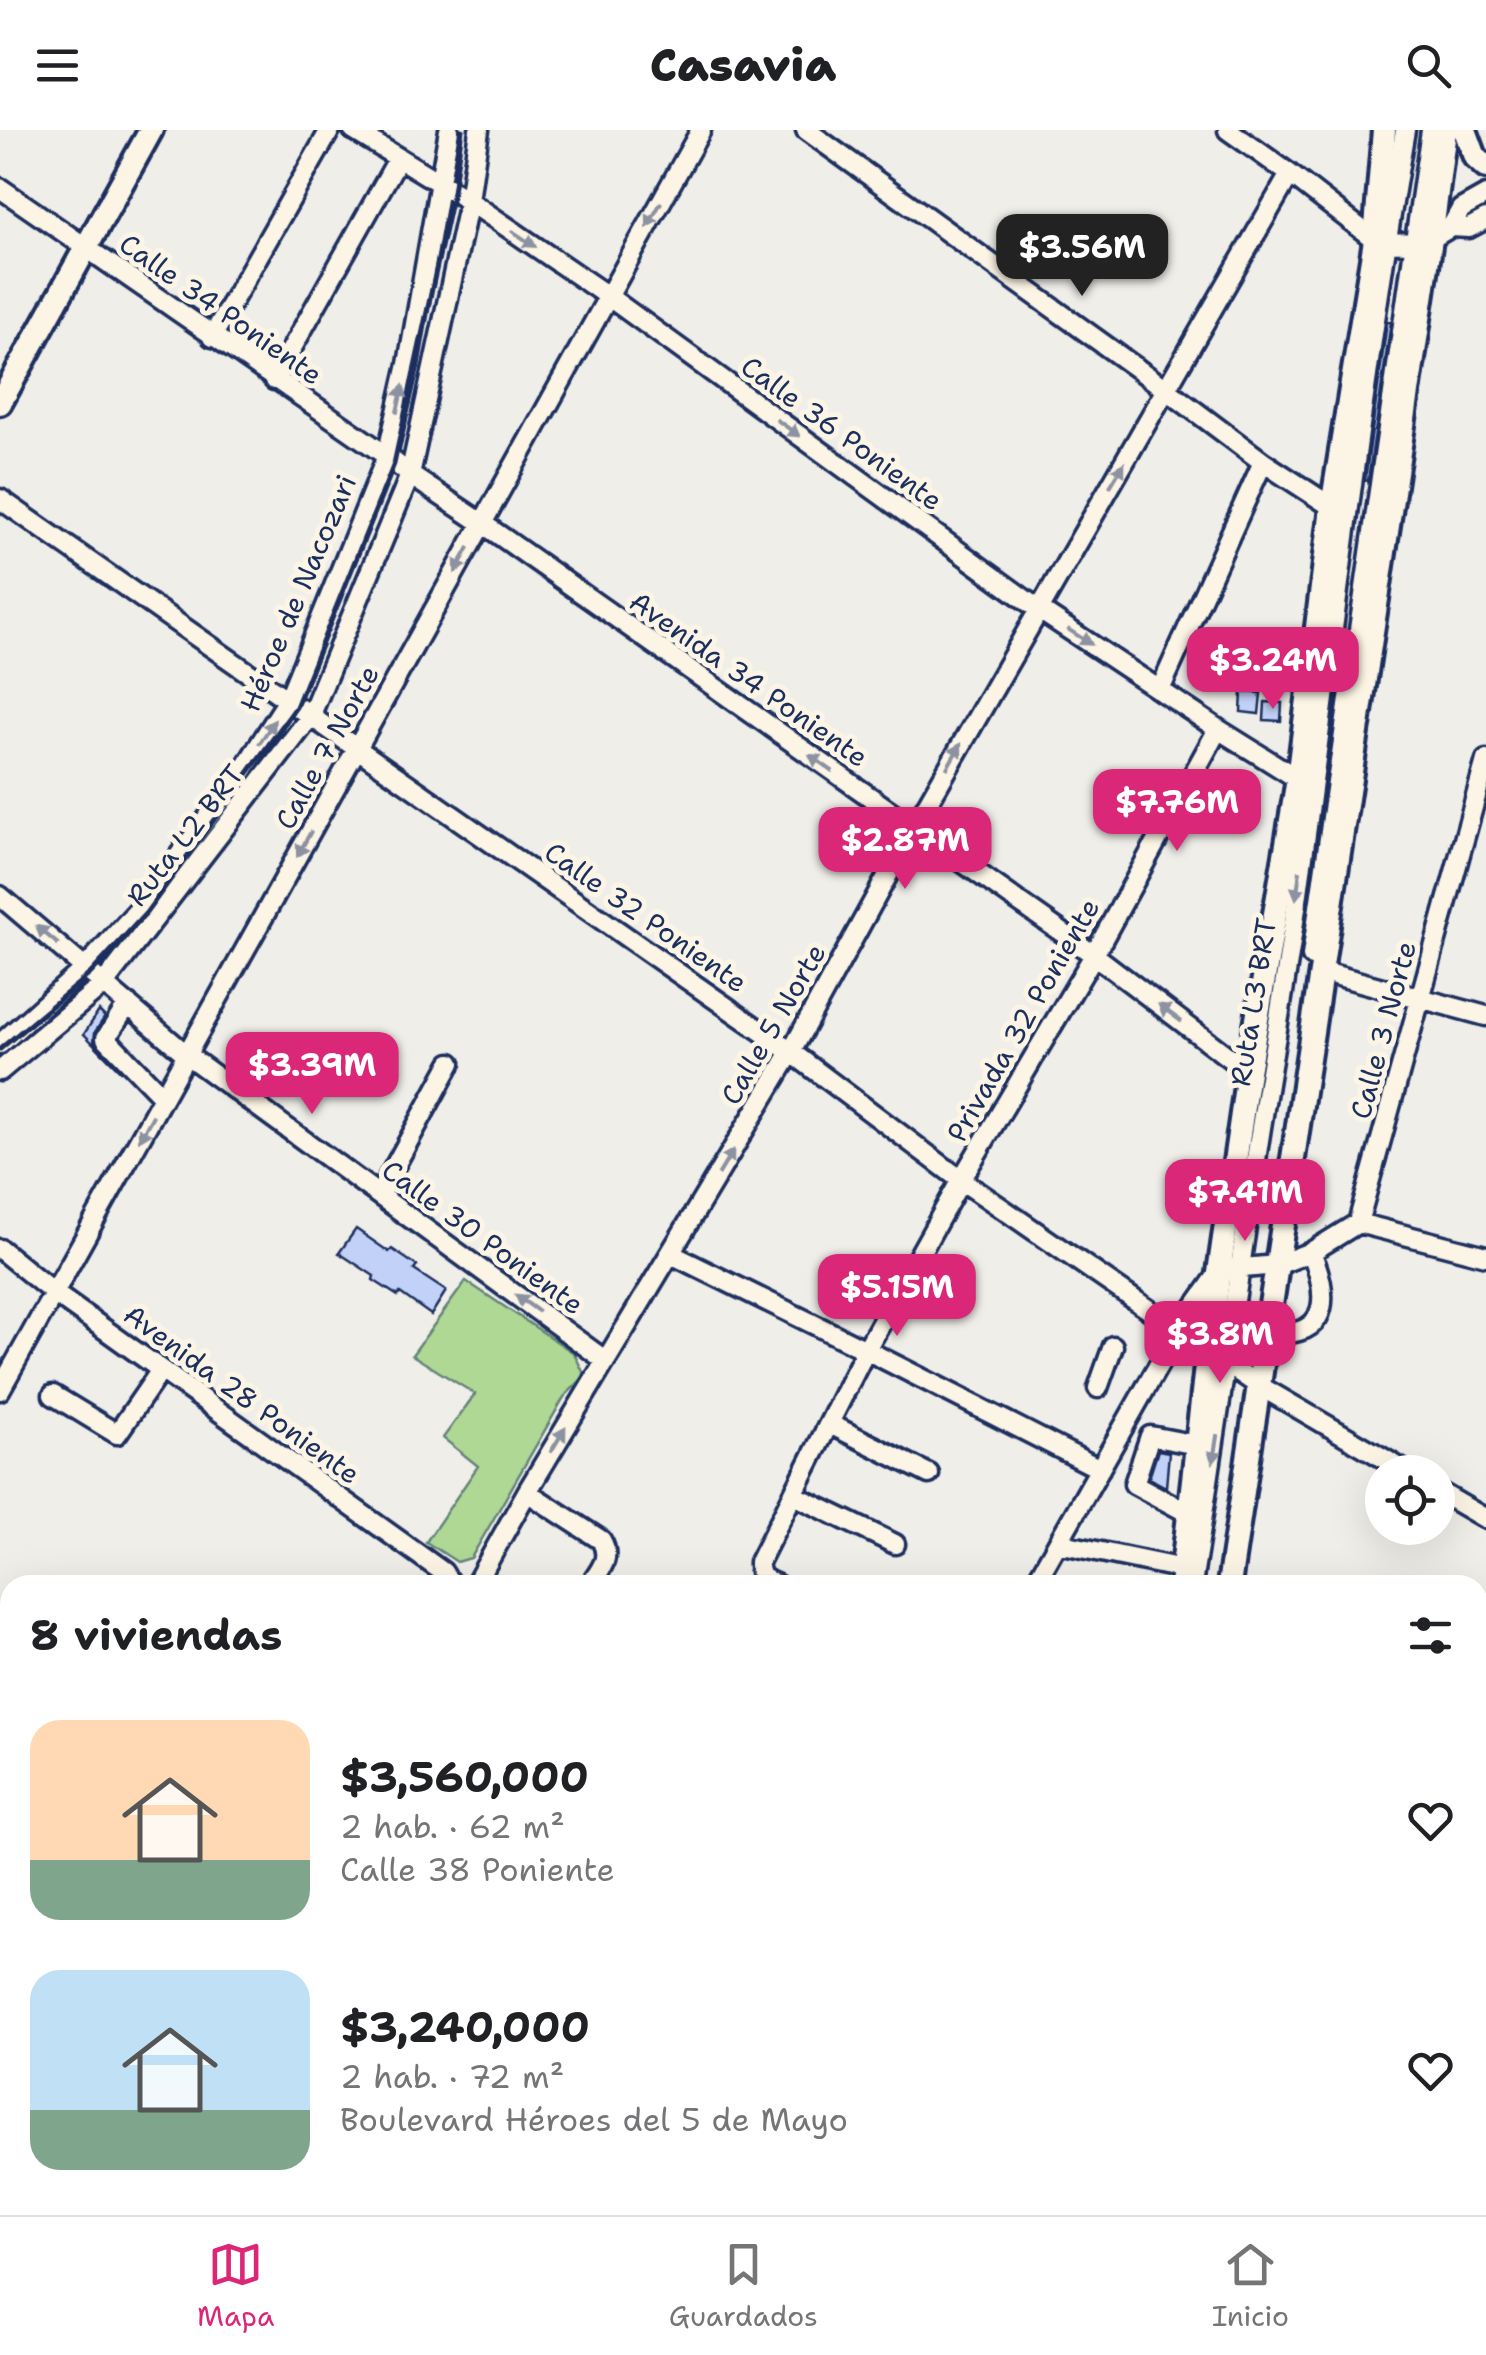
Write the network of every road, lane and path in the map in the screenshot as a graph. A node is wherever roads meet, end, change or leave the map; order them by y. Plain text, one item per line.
1 (152, 130) edge
2 (330, 130) edge
3 (353, 130) edge
4 (449, 130) edge
5 (479, 130) edge
6 (702, 130) edge
7 (806, 130) edge
8 (1228, 130) edge
9 (1384, 130) edge
10 (1406, 130) edge
11 (1431, 130) edge
12 (1445, 130) edge
13 (1465, 130) edge
14 (398, 160) junction
15 (1486, 167) edge
16 (1290, 174) junction
17 (441, 184) junction
18 (0, 188) edge
19 (1486, 194) edge
20 (469, 201) junction
21 (1486, 220) edge
22 (1432, 236) junction
23 (1380, 242) junction
24 (86, 249) junction
25 (609, 297) junction
26 (212, 337) junction
27 (274, 380) junction
28 (1168, 390) junction
29 (0, 403) edge
30 (386, 456) junction
31 (1264, 462) junction
32 (410, 475) junction
33 (0, 499) edge
34 (1332, 507) junction
35 (482, 524) junction
36 (1038, 610) junction
37 (1160, 690) junction
38 (288, 700) junction
39 (310, 717) junction
40 (1218, 729) junction
41 (357, 749) junction
42 (1486, 760) edge
43 (1298, 779) junction
44 (1483, 781) edge
45 (913, 829) junction
46 (0, 896) edge
47 (1094, 955) junction
48 (85, 968) junction
49 (1320, 971) junction
50 (104, 984) junction
51 (1422, 997) junction
52 (128, 1004) junction
53 (1486, 1016) edge
54 (0, 1044) edge
55 (791, 1052) junction
56 (187, 1054) junction
57 (451, 1063) dead end
58 (0, 1072) edge
59 (1248, 1072) junction
60 (163, 1097) junction
61 (960, 1180) junction
62 (379, 1195) junction
63 (1358, 1223) junction
64 (0, 1249) edge
65 (1311, 1252) junction
66 (671, 1254) junction
67 (1486, 1256) edge
68 (1274, 1266) junction
69 (1231, 1269) junction
70 (54, 1293) junction
71 (1179, 1329) junction
72 (1266, 1337) junction
73 (1113, 1346) dead end
74 (866, 1350) junction
75 (1217, 1355) junction
76 (606, 1360) junction
77 (161, 1370) junction
78 (1256, 1383) junction
79 (1098, 1388) dead end
80 (0, 1390) edge
81 (53, 1395) dead end
82 (830, 1424) junction
83 (1197, 1445) junction
84 (1377, 1455) edge
85 (1100, 1469) junction
86 (929, 1474) dead end
87 (527, 1492) junction
88 (794, 1495) junction
89 (1455, 1501) edge
90 (1190, 1514) junction
91 (1486, 1520) edge
92 (1058, 1543) junction
93 (895, 1544) dead end
94 (445, 1575) edge
95 (481, 1575) edge
96 (596, 1575) edge
97 (760, 1575) edge
98 (1040, 1575) edge
99 (1168, 1575) edge
100 (1185, 1575) edge
101 (1186, 1575) edge
102 (1227, 1575) edge

1 - 24 main road
2 - 26 street
3 - 14 street, Calle 36 Poniente
4 - 17 street, Héroe de Nacozari
5 - 20 street, Ruta L2 BRT
6 -> 25 street, Calle 7 Norte
7 - 28 street
8 - 16 street
9 - 23 main road
10 - 23 street, Ruta L3 BRT
11 - 22 street, Ruta L3 BRT
12 - 22 main road
13 - 15 main road
14 - 17 street, Calle 36 Poniente
14 - 27 street
16 - 23 street
16 - 28 street, Calle 5 Norte
17 - 20 street, Calle 36 Poniente
30 -> 17 street, Héroe de Nacozari
18 - 24 street, Calle 34 Poniente
19 - 22 street
20 -> 25 street, Calle 36 Poniente
20 - 32 street, Ruta L2 BRT
21 - 22 street
22 - 23 street
22 - 49 main road
22 - 68 street, Ruta L3 BRT
23 - 34 main road
23 -> 69 street, Ruta L3 BRT
24 - 26 street, Calle 34 Poniente
24 - 29 main road
25 - 35 street, Calle 7 Norte
25 -> 36 street, Calle 36 Poniente
26 - 27 street, Calle 34 Poniente
27 - 30 street, Calle 34 Poniente
28 - 31 street
36 -> 28 street, Calle 5 Norte
30 - 32 street, Calle 34 Poniente
30 - 38 street, Héroe de Nacozari
31 - 34 street
31 - 37 street
32 - 35 street, Avenida 34 Poniente
32 - 39 street, Ruta L2 BRT
33 - 38 street, Calle 32 Poniente
34 - 43 main road
35 -> 41 street, Calle 7 Norte
45 -> 35 street, Avenida 34 Poniente
36 -> 37 street, Calle 36 Poniente
45 -> 36 street, Calle 5 Norte
37 - 40 street, Calle 36 Poniente
38 - 39 street, Calle 32 Poniente
48 -> 38 street, Héroe de Nacozari
39 - 41 street, Calle 32 Poniente
39 - 50 street, Ruta L2 BRT
40 - 43 street, Calle 36 Poniente
40 - 47 street, Privada 32 Poniente
41 - 55 street, Calle 32 Poniente
41 -> 56 street, Calle 7 Norte
42 - 44 street, Calle 3 Norte
43 - 59 main road
44 - 51 street, Calle 3 Norte
45 - 47 street, Avenida 34 Poniente
45 - 55 street, Calle 5 Norte
48 -> 46 street, Calle 30 Poniente
59 -> 47 street, Avenida 34 Poniente
47 - 61 street, Privada 32 Poniente
48 - 50 street, Calle 30 Poniente
48 - 54 street, Héroe de Nacozari
49 - 51 street
49 - 68 main road
50 - 52 street, Calle 30 Poniente
50 - 58 street, Ruta L2 BRT
51 - 53 street
51 - 63 street, Calle 3 Norte
52 - 56 street, Calle 30 Poniente
52 - 60 street
55 - 61 street, Calle 32 Poniente
66 -> 55 street, Calle 5 Norte
56 - 60 street, Calle 7 Norte
56 - 62 street, Calle 30 Poniente
57 - 62 street
59 - 69 main road
60 -> 70 street, Calle 7 Norte
61 - 71 street, Calle 32 Poniente
61 - 74 street, Privada 32 Poniente
76 -> 62 street, Calle 30 Poniente
63 - 65 street
63 - 67 street
64 - 70 street, Avenida 28 Poniente
65 - 68 street
65 - 72 street
66 - 74 street
66 - 76 street, Calle 5 Norte
68 - 69 street
68 - 72 main road
68 - 78 street, Ruta L3 BRT
69 - 71 street
69 - 75 main road
70 - 77 street, Avenida 28 Poniente
70 - 80 street, Calle 7 Norte
71 - 75 street, Calle 32 Poniente
71 - 85 street
72 - 78 main road
73 - 79 street
74 - 82 street, Privada 32 Poniente
74 - 85 street
75 - 78 street, Calle 32 Poniente
75 - 83 main road
75 -> 101 street
87 -> 76 street, Calle 5 Norte
77 - 81 street
77 - 94 street, Avenida 28 Poniente
78 - 84 street, Calle 32 Poniente
78 - 102 main road
82 - 86 street
82 - 88 street, Privada 32 Poniente
83 - 90 main road
83 - 90 street
85 - 92 street
87 - 95 street, Calle 5 Norte
87 - 96 street
88 - 93 street
88 - 97 street, Privada 32 Poniente
89 - 91 street
90 - 100 main road
92 - 98 street
92 - 99 street

